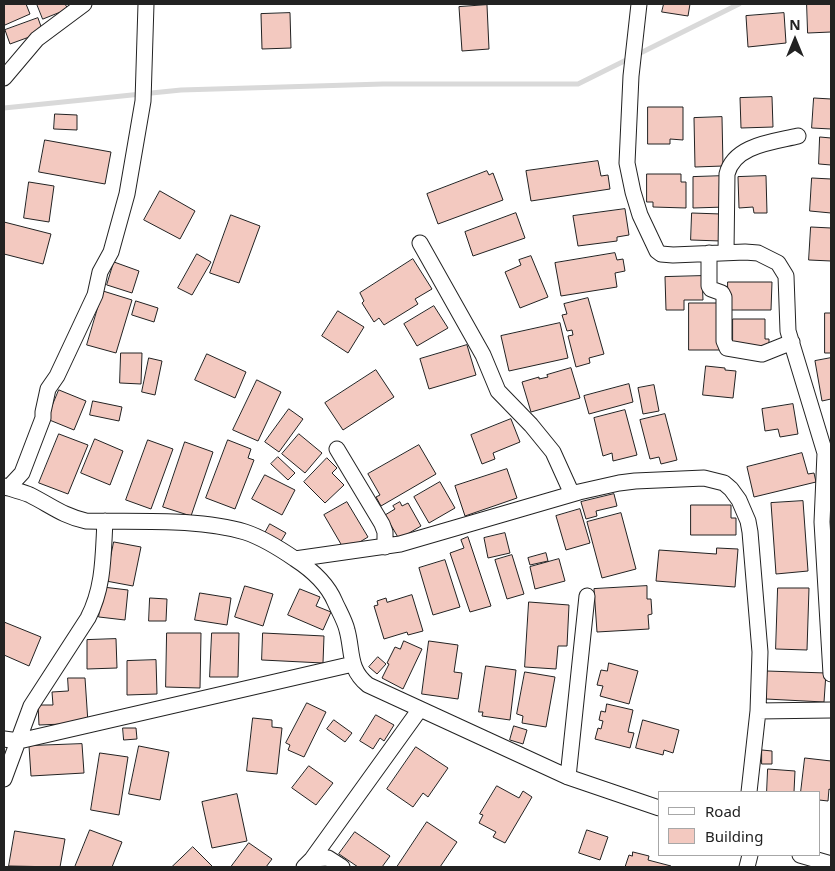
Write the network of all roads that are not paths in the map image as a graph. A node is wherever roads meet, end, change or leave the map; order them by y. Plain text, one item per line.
1 (84, 4) edge
2 (146, 4) edge
3 (639, 4) edge
4 (4, 78) edge
5 (798, 136) dead end
6 (420, 243) dead end
7 (726, 252) junction
8 (708, 253) junction
9 (792, 342) junction
10 (338, 449) dead end
11 (6, 487) edge
12 (572, 494) junction
13 (106, 521) junction
14 (385, 547) junction
15 (295, 559) junction
16 (587, 596) dead end
17 (353, 664) junction
18 (831, 674) edge
19 (420, 709) junction
20 (831, 710) edge
21 (758, 711) junction
22 (11, 740) edge
23 (568, 777) junction
24 (4, 779) edge
25 (749, 791) edge
26 (658, 808) edge
27 (803, 856) edge
28 (308, 863) edge
29 (831, 864) edge
30 (342, 867) edge

1 - 4 street
2 - 11 street
3 - 8 street
5 - 7 street
6 - 12 street
7 - 8 street
7 - 9 street
8 - 9 street
9 - 18 street
10 - 14 street
11 - 13 street
12 - 14 street
12 - 21 street
13 - 15 street
13 - 22 street
14 - 15 street
15 - 17 street
16 - 23 street
17 - 19 street
17 - 22 street
19 - 23 street
19 - 28 street
20 - 21 street
21 - 25 street
22 - 24 street
23 - 26 street
27 - 29 street
28 - 30 street

